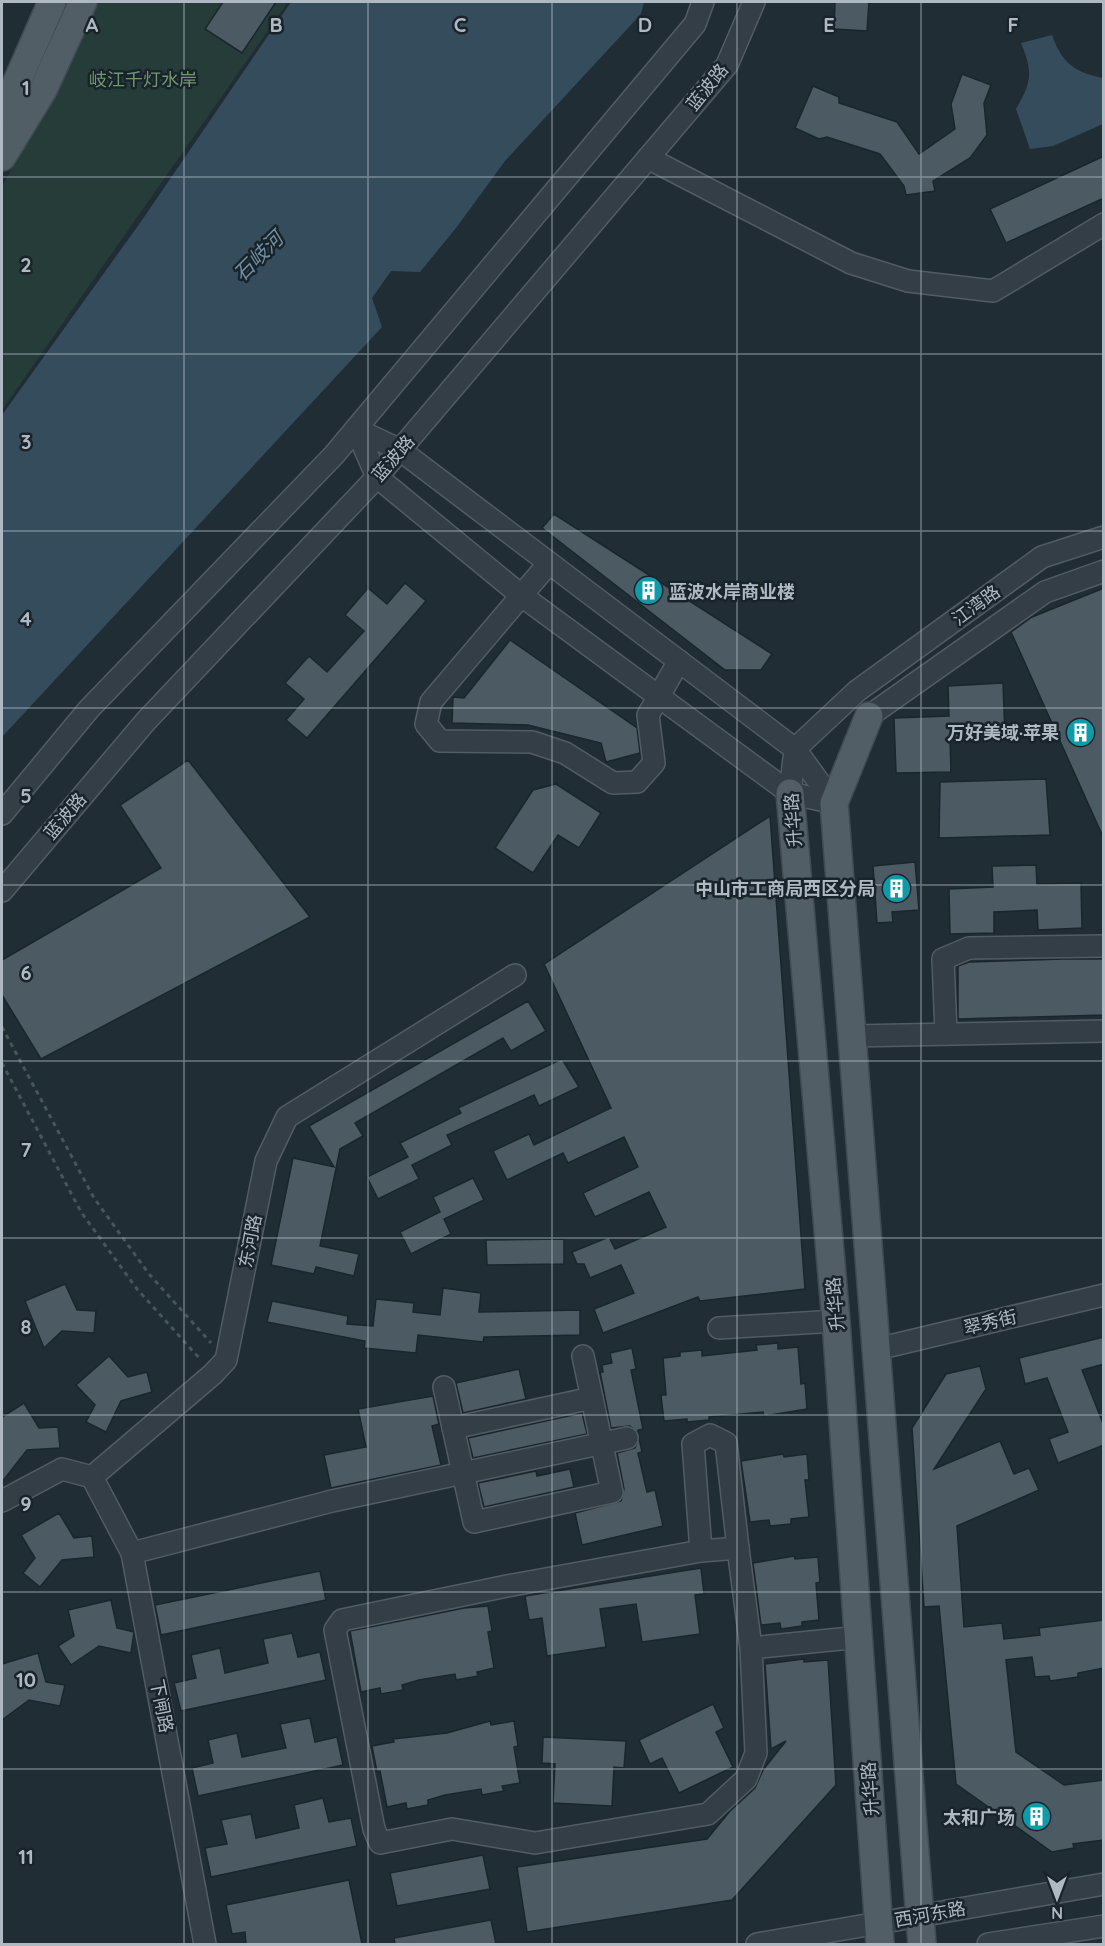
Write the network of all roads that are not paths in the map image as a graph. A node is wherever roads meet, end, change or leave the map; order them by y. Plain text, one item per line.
1 (52, 2) edge
2 (83, 2) edge
3 (703, 2) edge
4 (754, 2) edge
5 (2, 116) edge
6 (2, 157) edge
7 (648, 158) junction
8 (1104, 224) edge
9 (356, 429) junction
10 (400, 450) junction
11 (377, 477) junction
12 (1104, 537) edge
13 (549, 563) junction
14 (1104, 571) edge
15 (522, 596) junction
16 (679, 661) junction
17 (659, 697) junction
18 (868, 716) joint
19 (795, 749) junction
20 (790, 793) junction
21 (834, 803) junction
22 (2, 814) edge
23 (2, 891) edge
24 (1104, 946) edge
25 (514, 975) dead end
26 (1104, 1031) edge
27 (946, 1034) junction
28 (853, 1036) junction
29 (1104, 1295) edge
30 (836, 1321) junction
31 (719, 1328) dead end
32 (877, 1349) junction
33 (583, 1356) dead end
34 (444, 1388) dead end
35 (592, 1398) junction
36 (453, 1428) junction
37 (627, 1438) dead end
38 (602, 1443) junction
39 (463, 1473) junction
40 (92, 1477) junction
41 (2, 1501) edge
42 (738, 1548) junction
43 (701, 1551) junction
44 (132, 1553) junction
45 (860, 1637) junction
46 (751, 1648) junction
47 (1104, 1884) edge
48 (919, 1916) junction
49 (1104, 1926) edge
50 (879, 1934) edge
51 (205, 1944) edge
52 (757, 1944) edge
53 (922, 1944) edge
54 (988, 1944) edge

1 - 5 main road
2 - 6 main road
3 - 9 street
4 - 7 street, 蓝波路
7 - 8 street
7 - 10 street, 蓝波路
9 - 10 street
9 - 11 street
9 - 22 street
10 - 11 street, 蓝波路
10 - 13 street
11 - 15 street
11 - 23 street, 蓝波路
12 - 19 street, 江湾路
13 - 15 street
13 - 16 street
14 - 18 street, 江湾路
15 - 17 street
15 - 17 street
16 - 17 street
16 - 19 street
17 - 20 street
18 - 21 main road
19 - 20 street, 升华路
19 - 21 street
20 - 21 street
20 - 30 main road, 升华路
21 - 28 main road
24 - 27 street
25 - 40 street, 东河路
26 - 27 street
27 - 28 street
28 - 32 main road
29 - 32 street, 翠秀街
30 - 31 street
30 - 45 main road, 升华路
32 - 48 main road
33 - 35 street
34 - 36 street
35 - 36 street
35 - 38 street
36 - 39 street
37 - 38 street
38 - 39 street
38 - 39 street
39 - 44 street
40 - 41 street
40 - 44 street, 下闸路
42 - 43 street
42 - 43 street
42 - 46 street
43 - 46 street
44 - 51 street, 下闸路
45 - 46 street
45 - 50 main road, 升华路
47 - 48 street, 西河东路
48 - 50 street, 西河东路
48 - 53 main road
49 - 54 street
50 - 52 street, 西河东路

